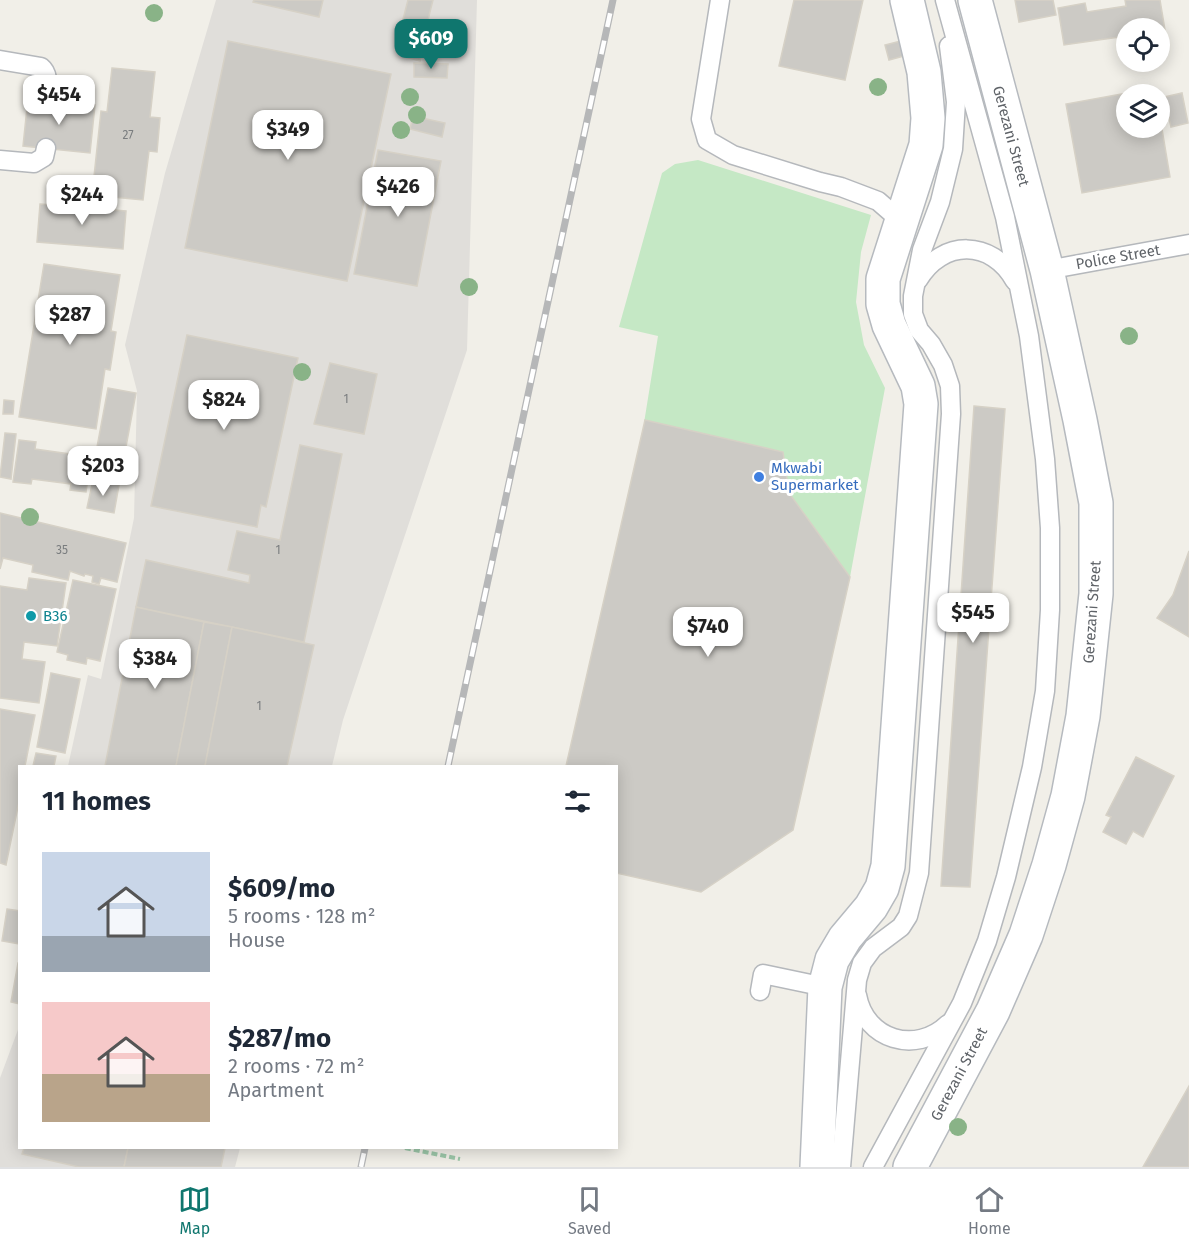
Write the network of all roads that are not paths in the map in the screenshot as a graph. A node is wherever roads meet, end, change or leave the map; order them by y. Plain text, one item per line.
1 (720, 0) edge
2 (907, 0) edge
3 (945, 0) edge
4 (975, 0) edge
5 (0, 60) edge
6 (46, 100) dead end
7 (46, 148) dead end
8 (0, 160) edge
9 (901, 221) junction
10 (1189, 244) edge
11 (1047, 270) junction
12 (913, 296) junction
13 (1022, 300) junction
14 (857, 980) junction
15 (825, 987) junction
16 (760, 991) dead end
17 (954, 1019) junction
18 (817, 1167) edge
19 (841, 1167) edge
20 (873, 1167) edge
21 (910, 1167) edge

1 - 9 lane
2 - 9 main road
3 - 12 lane
3 - 13 lane
4 - 11 main road, Gerezani Street
5 - 6 lane
7 - 8 lane
9 - 15 main road
10 - 11 lane, Police Street
11 - 21 main road, Gerezani Street
12 - 13 lane
12 - 14 lane
13 - 17 lane
14 - 17 lane
14 - 19 lane
15 - 16 lane
15 - 18 main road
17 - 20 lane

